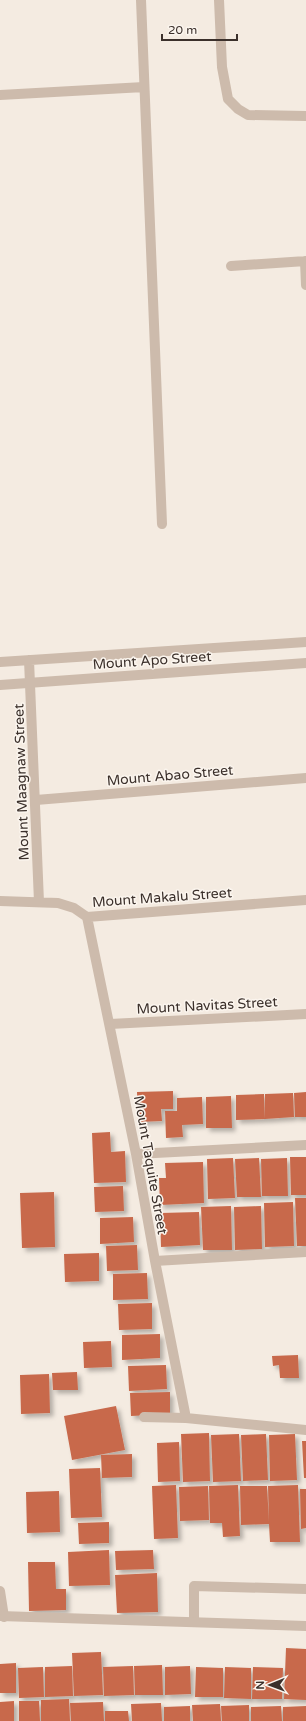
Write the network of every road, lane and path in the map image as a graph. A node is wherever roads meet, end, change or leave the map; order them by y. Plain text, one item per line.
1 (141, 0) edge
2 (219, 0) edge
3 (144, 87) junction
4 (0, 95) edge
5 (306, 116) edge
6 (306, 261) edge
7 (231, 266) dead end
8 (306, 285) edge
9 (162, 524) dead end
10 (306, 642) edge
11 (29, 660) junction
12 (0, 662) edge
13 (306, 663) edge
14 (30, 683) junction
15 (0, 685) edge
16 (306, 778) edge
17 (36, 800) junction
18 (306, 900) edge
19 (0, 901) edge
20 (40, 902) junction
21 (87, 917) junction
22 (306, 1014) edge
23 (110, 1024) junction
24 (306, 1144) edge
25 (136, 1154) junction
26 (306, 1252) edge
27 (154, 1261) junction
28 (144, 1417) dead end
29 (186, 1418) junction
30 (306, 1430) edge
31 (306, 1589) edge
32 (0, 1591) edge
33 (2, 1617) edge
34 (194, 1622) junction
35 (306, 1626) edge

1 - 3 street
2 - 5 street
3 - 4 street
3 - 9 street
6 - 7 street
6 - 8 street
10 - 11 street, Mount Apo Street
11 - 12 street, Mount Apo Street
11 - 14 street, Mount Maagnaw Street
13 - 14 street, Mount Apo Street
14 - 15 street, Mount Apo Street
14 - 17 street, Mount Maagnaw Street
16 - 17 street, Mount Abao Street
17 - 20 street, Mount Maagnaw Street
18 - 21 street, Mount Makalu Street
19 - 20 street, Mount Makalu Street
20 - 21 street, Mount Makalu Street
21 - 23 street, Mount Taquite Street
22 - 23 street, Mount Navitas Street
23 - 25 street, Mount Taquite Street
24 - 25 street
25 - 27 street, Mount Taquite Street
26 - 27 street
27 - 29 street, Mount Taquite Street
28 - 29 street
29 - 30 street
31 - 34 street
32 - 33 street
33 - 34 street
34 - 35 street

